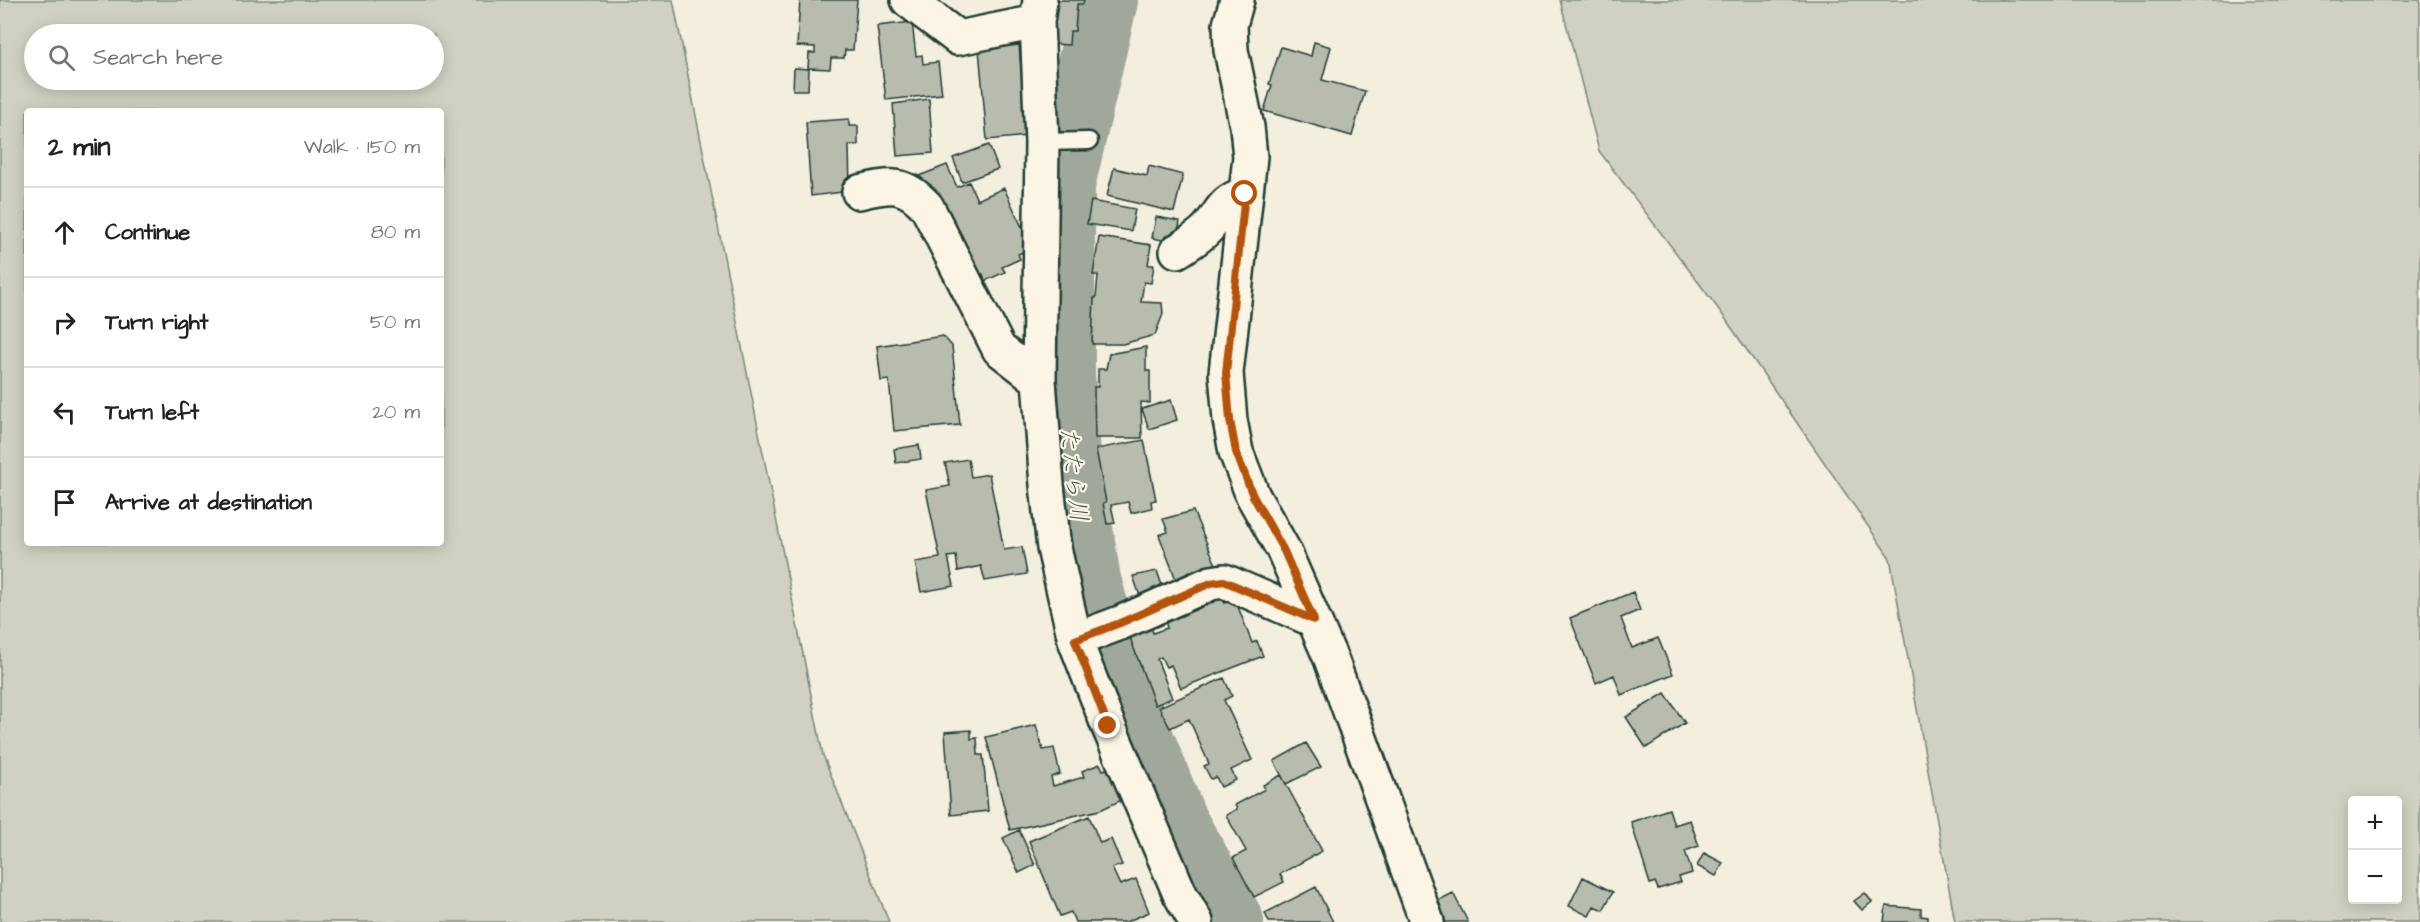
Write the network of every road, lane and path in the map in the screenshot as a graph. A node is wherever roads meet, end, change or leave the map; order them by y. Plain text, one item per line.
1 (908, 0) edge
2 (1237, 0) edge
3 (1038, 11) edge
4 (1047, 141) junction
5 (1089, 141) dead end
6 (860, 192) dead end
7 (1245, 194) junction
8 (1178, 251) dead end
9 (1039, 380) junction
10 (1314, 620) junction
11 (1079, 638) junction
12 (1196, 922) edge
13 (1427, 922) edge

1 - 3 street
2 - 7 street
3 - 4 street
4 - 5 lane
4 - 9 street
6 - 9 street
7 - 8 street
7 - 10 street
9 - 11 street
10 - 11 street
10 - 13 street
11 - 12 street

